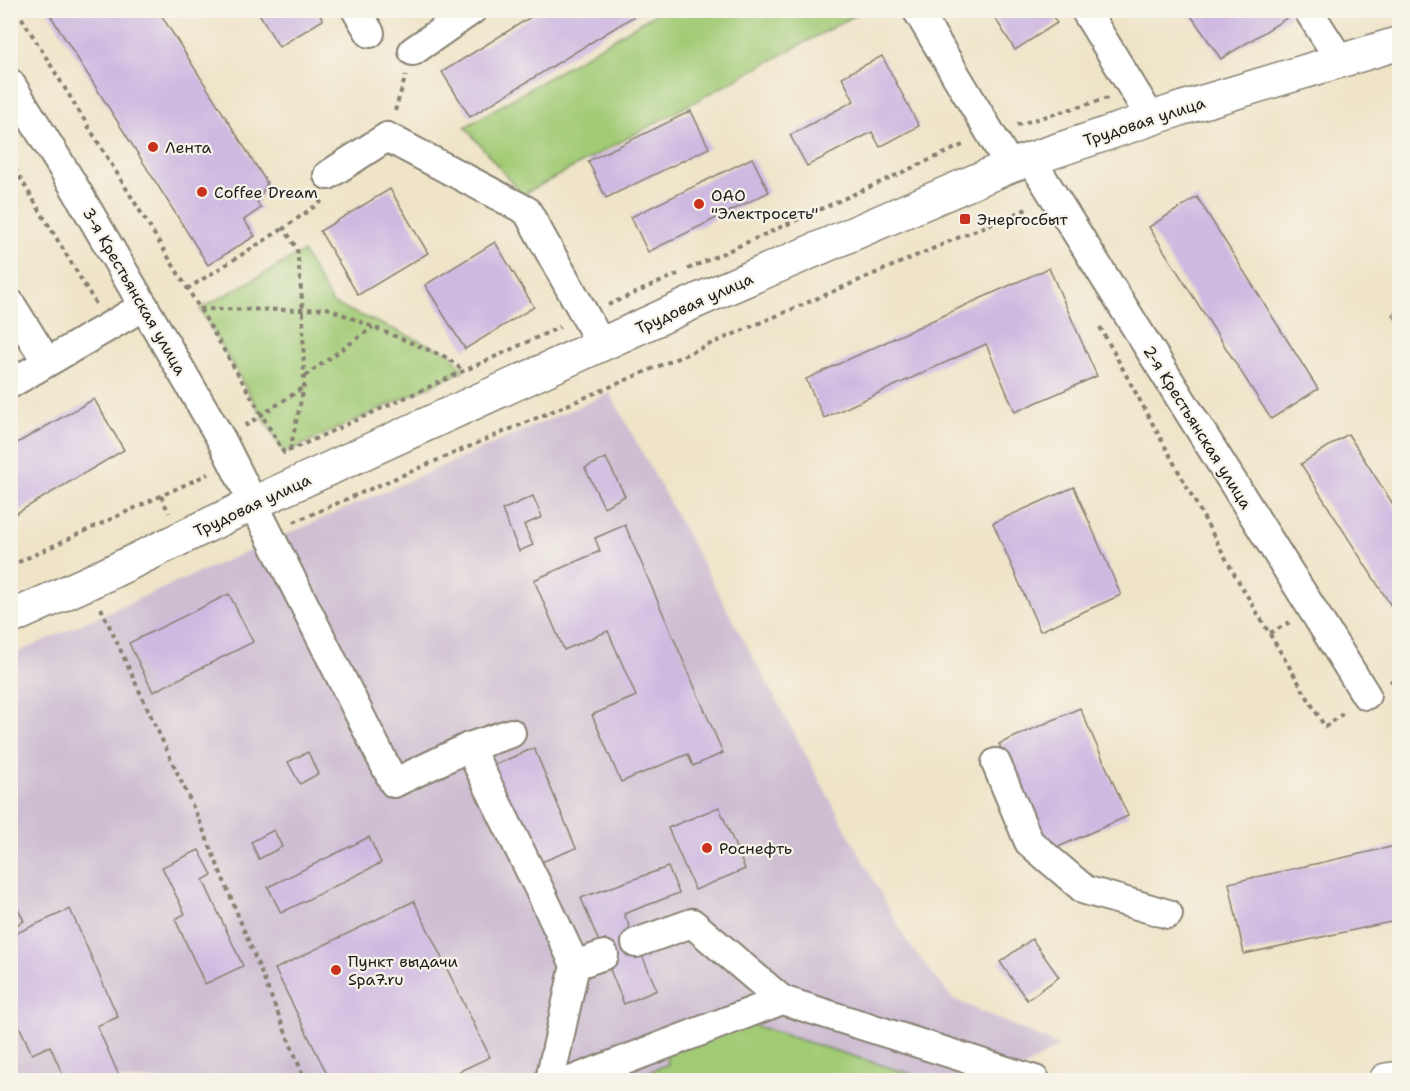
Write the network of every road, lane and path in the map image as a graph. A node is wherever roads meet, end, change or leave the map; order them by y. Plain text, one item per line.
1 (17, 10) edge
2 (472, 10) edge
3 (917, 10) edge
4 (1085, 10) edge
5 (1308, 10) edge
6 (1400, 43) edge
7 (413, 51) joint
8 (1340, 60) junction
9 (10, 83) edge
10 (1151, 118) junction
11 (962, 134) dead end
12 (387, 138) junction
13 (10, 161) edge
14 (1020, 162) junction
15 (328, 175) joint
16 (1053, 195) junction
17 (284, 228) junction
18 (187, 289) junction
19 (10, 303) edge
20 (96, 304) dead end
21 (144, 306) junction
22 (200, 309) junction
23 (303, 310) junction
24 (586, 315) junction
25 (1096, 319) dead end
26 (373, 327) junction
27 (602, 344) junction
28 (47, 362) junction
29 (463, 371) junction
30 (304, 377) junction
31 (10, 384) edge
32 (304, 387) junction
33 (261, 415) junction
34 (244, 426) dead end
35 (290, 450) junction
36 (213, 471) dead end
37 (160, 496) junction
38 (254, 503) junction
39 (173, 521) dead end
40 (268, 533) junction
41 (10, 566) edge
42 (111, 603) dead end
43 (10, 618) edge
44 (1366, 695) joint
45 (510, 733) dead end
46 (469, 747) junction
47 (996, 763) dead end
48 (1168, 914) dead end
49 (636, 943) dead end
50 (604, 955) dead end
51 (575, 965) junction
52 (782, 1000) junction
53 (1400, 1078) edge
54 (305, 1080) edge
55 (550, 1080) edge
56 (573, 1080) edge
57 (1035, 1080) edge
58 (1386, 1080) edge

1 - 18 path
2 - 7 street
3 - 14 street, 2-я Крестьянская улица
4 - 10 street
5 - 8 street
6 - 8 main road, Трудовая улица
7 - 12 path
8 - 10 main road, Трудовая улица
9 - 21 street, 3-я Крестьянская улица
10 - 14 main road, Трудовая улица
11 - 24 path
12 - 15 street
12 - 24 street
13 - 20 path
14 - 16 street, 2-я Крестьянская улица
14 - 27 main road, Трудовая улица
15 - 17 path
16 - 40 path
16 - 44 street, 2-я Крестьянская улица
17 - 18 path
17 - 23 path
18 - 22 path
19 - 28 street
21 - 28 street
21 - 38 street, 3-я Крестьянская улица
22 - 23 path
22 - 33 path
23 - 26 path
23 - 30 path
24 - 27 street
24 - 29 path
25 - 44 path
26 - 29 path
26 - 30 path
27 - 38 main road, Трудовая улица
28 - 31 street
29 - 35 path
30 - 32 path
32 - 33 path
32 - 35 path
33 - 34 path
33 - 35 path
36 - 37 path
37 - 39 path
37 - 41 path
38 - 40 street, 3-я Крестьянская улица
38 - 43 main road, Трудовая улица
40 - 46 street, 3-я Крестьянская улица
42 - 54 path
45 - 46 street
46 - 51 street
47 - 48 street
49 - 52 street
50 - 51 street
51 - 55 street
52 - 56 street
52 - 57 street
53 - 58 main road

